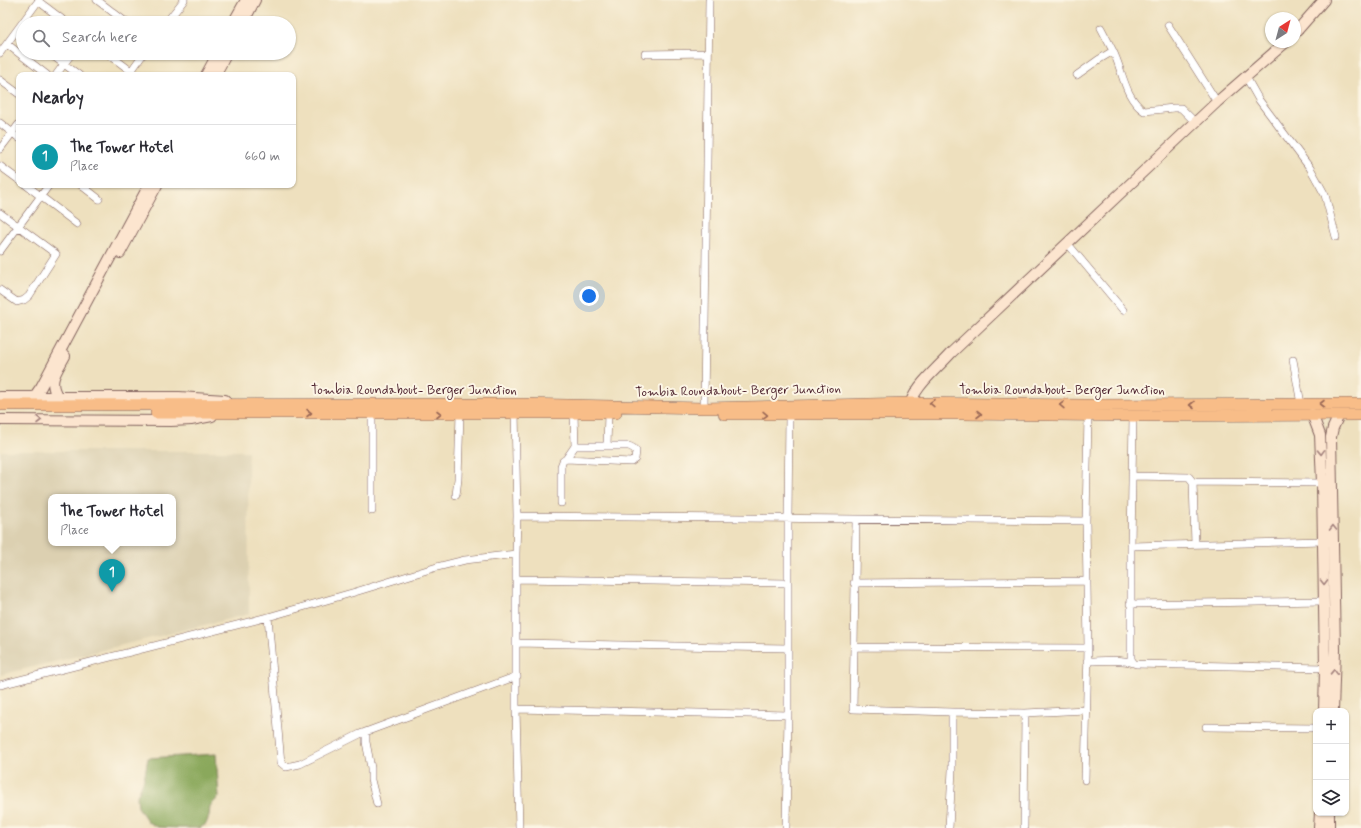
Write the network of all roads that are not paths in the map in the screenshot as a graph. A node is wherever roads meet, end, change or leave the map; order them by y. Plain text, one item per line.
1 (39, 0) edge
2 (97, 0) edge
3 (184, 0) edge
4 (246, 0) edge
5 (255, 0) edge
6 (709, 0) edge
7 (1324, 0) edge
8 (30, 16) edge
9 (59, 16) edge
10 (118, 16) edge
11 (171, 16) edge
12 (238, 16) edge
13 (247, 16) edge
14 (1168, 25) dead end
15 (1301, 26) edge
16 (1101, 28) dead end
17 (16, 36) edge
18 (7, 44) junction
19 (1279, 48) edge
20 (16, 51) edge
21 (1113, 51) junction
22 (0, 53) edge
23 (708, 53) junction
24 (645, 54) dead end
25 (28, 60) edge
26 (59, 60) edge
27 (67, 60) edge
28 (115, 60) edge
29 (139, 60) edge
30 (214, 60) edge
31 (223, 60) edge
32 (64, 64) junction
33 (43, 72) edge
34 (58, 72) edge
35 (75, 72) edge
36 (129, 72) edge
37 (131, 72) edge
38 (208, 72) edge
39 (217, 72) edge
40 (1077, 75) dead end
41 (1246, 77) junction
42 (0, 80) edge
43 (16, 92) edge
44 (1218, 102) junction
45 (0, 123) edge
46 (1196, 123) junction
47 (16, 128) edge
48 (12, 133) junction
49 (16, 136) edge
50 (0, 149) edge
51 (0, 166) edge
52 (16, 178) edge
53 (30, 188) edge
54 (47, 188) edge
55 (85, 188) edge
56 (147, 188) edge
57 (155, 188) edge
58 (41, 196) junction
59 (99, 199) dead end
60 (0, 213) edge
61 (77, 224) dead end
62 (18, 227) junction
63 (1336, 237) dead end
64 (1068, 244) junction
65 (0, 251) edge
66 (0, 290) edge
67 (1123, 310) dead end
68 (1293, 360) dead end
69 (34, 396) junction
70 (0, 397) edge
71 (58, 397) junction
72 (910, 403) junction
73 (1301, 404) junction
74 (1361, 404) edge
75 (0, 405) edge
76 (263, 405) junction
77 (704, 408) junction
78 (115, 409) junction
79 (515, 409) junction
80 (0, 412) edge
81 (222, 413) junction
82 (608, 413) junction
83 (372, 414) junction
84 (460, 414) junction
85 (574, 414) junction
86 (909, 414) junction
87 (1312, 414) junction
88 (789, 415) junction
89 (1088, 415) junction
90 (1339, 415) junction
91 (1361, 415) edge
92 (1133, 416) junction
93 (0, 420) edge
94 (575, 446) junction
95 (607, 446) junction
96 (566, 459) junction
97 (1132, 476) junction
98 (1193, 482) junction
99 (1322, 483) junction
100 (456, 495) dead end
101 (561, 503) dead end
102 (372, 512) dead end
103 (517, 516) junction
104 (788, 518) junction
105 (856, 520) junction
106 (1086, 521) junction
107 (1323, 541) junction
108 (1194, 544) junction
109 (1130, 546) junction
110 (516, 554) junction
111 (516, 580) junction
112 (1086, 581) junction
113 (788, 583) junction
114 (854, 583) junction
115 (1324, 601) junction
116 (1130, 604) junction
117 (268, 617) junction
118 (1330, 638) junction
119 (516, 644) junction
120 (855, 647) junction
121 (788, 648) junction
122 (1088, 648) junction
123 (1087, 661) junction
124 (1133, 662) junction
125 (1325, 668) junction
126 (516, 676) junction
127 (0, 685) edge
128 (1324, 708) edge
129 (1333, 708) edge
130 (516, 709) junction
131 (1086, 710) junction
132 (952, 712) junction
133 (1025, 713) junction
134 (788, 715) junction
135 (1206, 727) dead end
136 (1313, 728) edge
137 (366, 732) junction
138 (1085, 780) dead end
139 (377, 804) dead end
140 (1320, 816) edge
141 (1329, 816) edge
142 (518, 828) edge
143 (786, 828) edge
144 (950, 828) edge
145 (1024, 828) edge
146 (1319, 828) edge
147 (1329, 828) edge

1 - 8 street
1 - 9 street
2 - 10 street
3 - 11 street
4 - 12 street
5 - 13 street
6 - 23 street
7 - 15 street
14 - 44 street
16 - 21 street
17 - 18 street
18 - 20 street
18 - 22 street
19 - 41 street
21 - 40 street
21 - 46 street
23 - 24 street
23 - 77 street
25 - 33 street
26 - 32 street
27 - 32 street
28 - 36 street
29 - 37 street
30 - 38 street
31 - 39 street
32 - 34 street
32 - 35 street
41 - 44 street
41 - 63 street
42 - 43 street
44 - 46 street
45 - 48 street
46 - 64 street
47 - 48 street
48 - 49 street
48 - 50 street
51 - 52 street
53 - 58 street
54 - 58 street
55 - 59 street
56 - 69 street
57 - 71 street
58 - 61 street
58 - 62 street
60 - 62 street
62 - 65 street
62 - 66 street
64 - 67 street
64 - 72 street
68 - 73 street
69 - 70 street
69 - 71 street
71 - 76 street
73 -> 72 main road, Tombia Roundabout- Berger Junction
72 - 77 main road, Tombia Roundabout- Berger Junction
72 - 86 street
74 -> 73 main road, Tombia Roundabout- Berger Junction
75 - 78 main road
76 - 78 main road, Tombia Roundabout- Berger Junction
76 - 79 main road, Tombia Roundabout- Berger Junction
77 - 79 main road, Tombia Roundabout- Berger Junction
78 - 80 main road
78 - 81 main road, Tombia Roundabout- Berger Junction
79 - 84 main road, Tombia Roundabout- Berger Junction
79 - 85 main road, Tombia Roundabout- Berger Junction
79 - 103 street
81 -> 83 main road, Tombia Roundabout- Berger Junction
93 -> 81 street
82 - 85 main road, Tombia Roundabout- Berger Junction
82 -> 88 main road, Tombia Roundabout- Berger Junction
82 - 95 street
83 -> 84 main road, Tombia Roundabout- Berger Junction
83 - 102 street
84 - 100 street
85 - 94 street
86 - 88 main road, Tombia Roundabout- Berger Junction
86 -> 89 main road, Tombia Roundabout- Berger Junction
87 - 90 main road, Tombia Roundabout- Berger Junction
87 - 92 main road, Tombia Roundabout- Berger Junction
87 -> 99 street
88 - 104 street
89 - 92 main road, Tombia Roundabout- Berger Junction
89 - 106 street
90 - 91 main road, Tombia Roundabout- Berger Junction
118 -> 90 street
92 - 97 street
94 - 95 street
94 - 96 street
95 - 96 street
96 - 101 street
97 - 98 street
97 - 109 street
98 - 99 street
98 - 108 street
99 - 107 street
103 - 104 street
103 - 110 street
104 - 105 street
104 - 113 street
105 - 106 street
105 - 114 street
106 - 112 street
107 - 108 street
107 -> 115 street
108 - 109 street
109 - 116 street
110 - 111 street
110 - 117 street
111 - 113 street
111 - 119 street
112 - 114 street
112 - 122 street
113 - 121 street
114 - 120 street
115 - 116 street
115 - 118 street
116 - 124 street
117 - 127 street
117 - 137 street
118 - 125 street
129 -> 118 street
119 - 121 street
119 - 126 street
120 - 122 street
120 - 132 street
121 - 134 street
122 - 123 street
123 - 124 street
123 - 131 street
124 - 125 street
125 - 128 street
126 - 130 street
126 - 137 street
130 - 134 street
130 - 142 street
131 - 133 street
131 - 138 street
132 - 133 street
132 - 144 street
133 - 145 street
134 - 143 street
135 - 136 street
137 - 139 street
140 - 146 street
141 - 147 street

